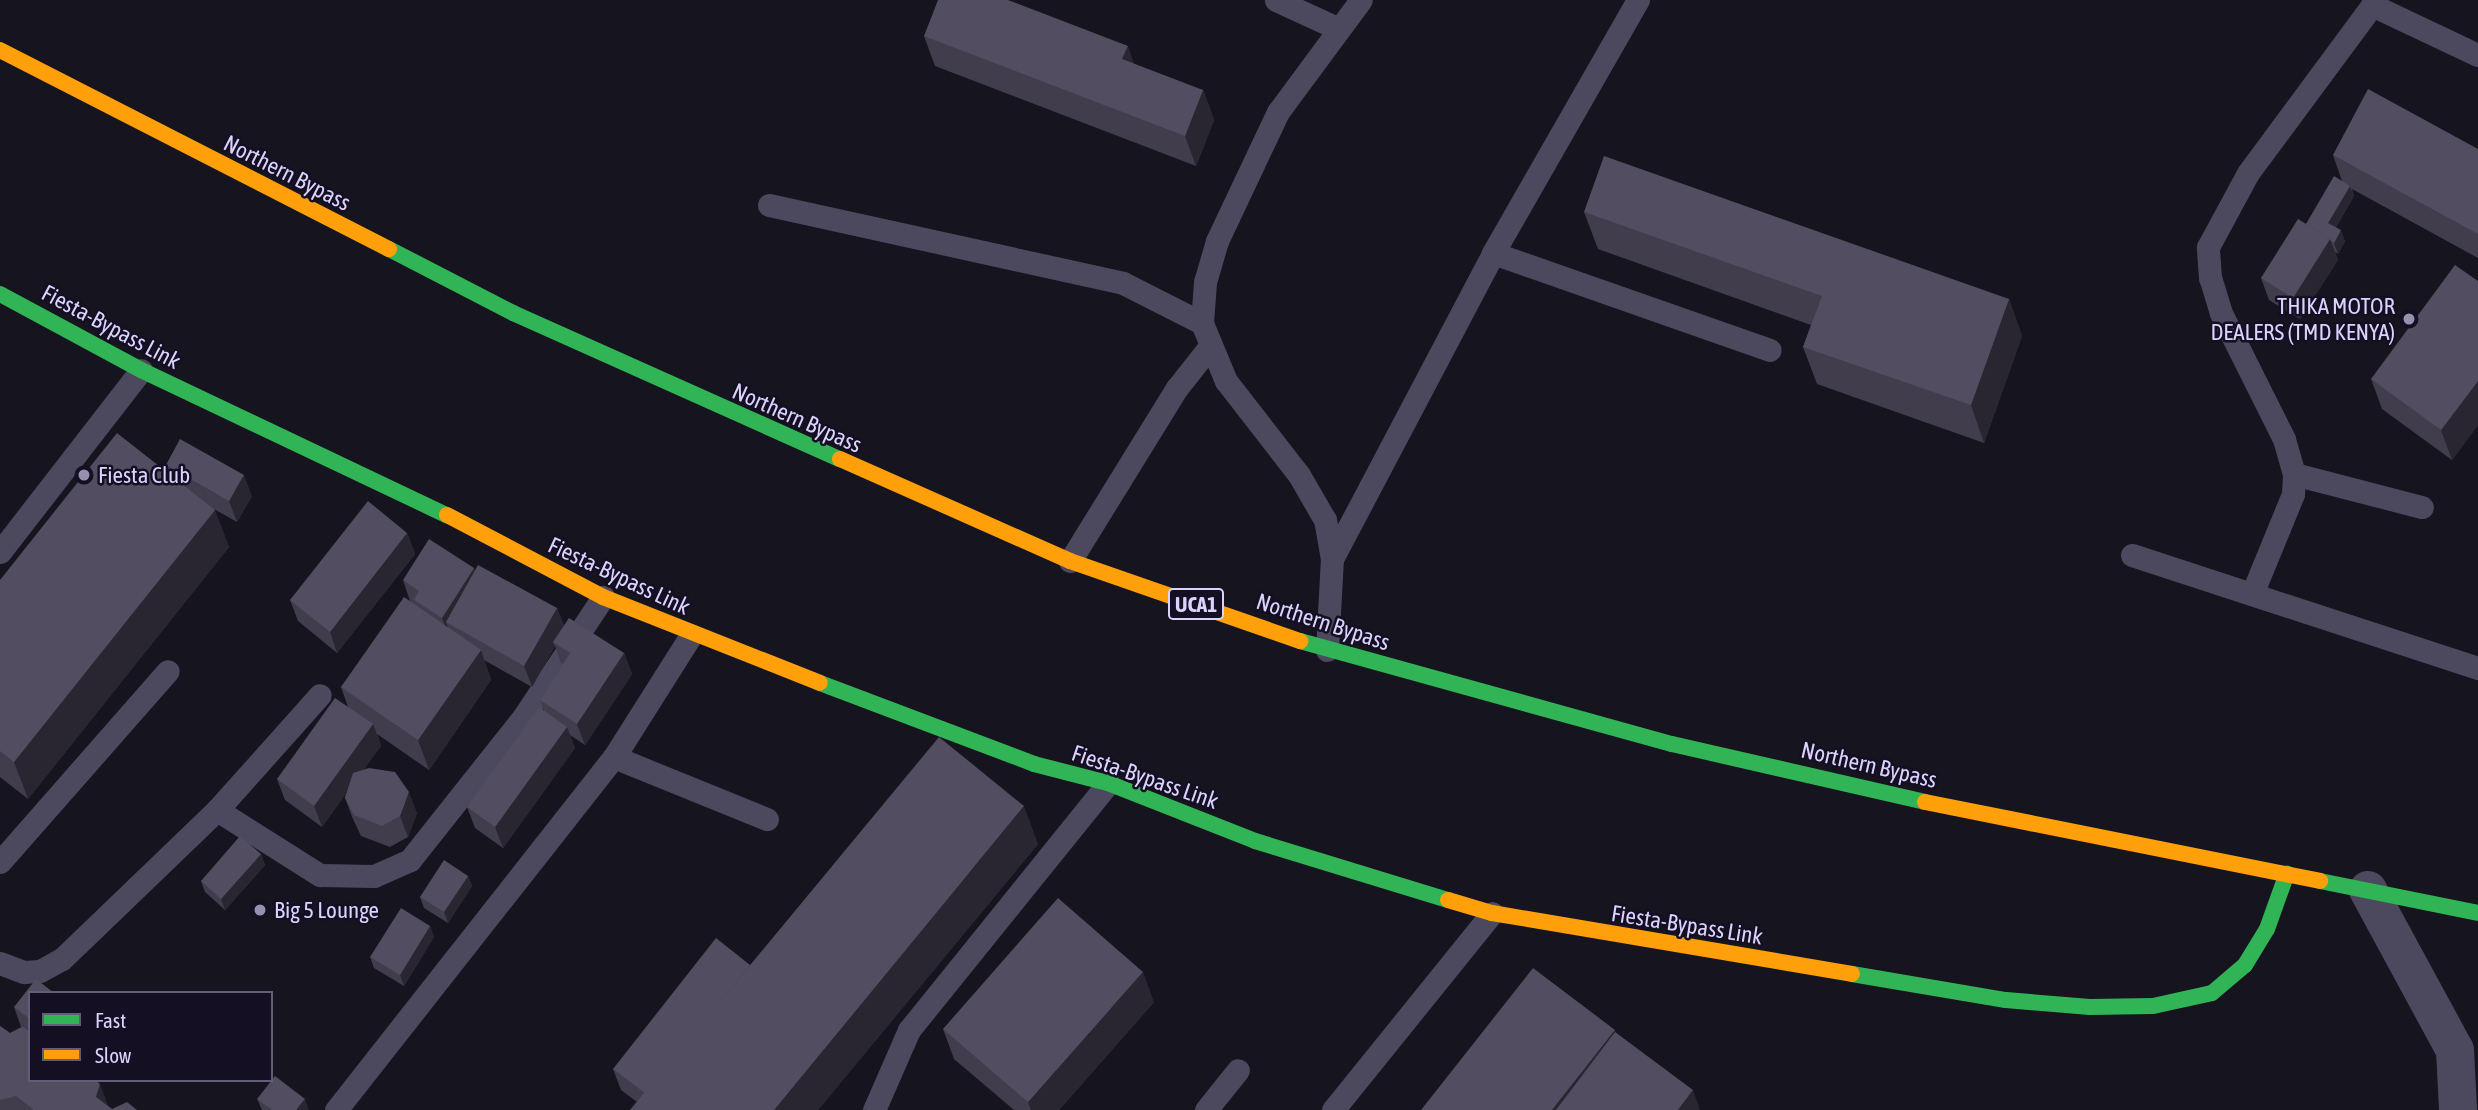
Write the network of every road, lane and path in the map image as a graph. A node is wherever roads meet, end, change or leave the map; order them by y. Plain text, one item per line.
1 (1276, 0) edge
2 (1361, 0) edge
3 (1638, 0) edge
4 (2374, 3) edge
5 (1337, 28) junction
6 (0, 50) edge
7 (2478, 55) edge
8 (769, 205) dead end
9 (1493, 253) junction
10 (0, 294) edge
11 (1202, 323) junction
12 (1210, 346) junction
13 (1770, 350) dead end
14 (141, 370) junction
15 (2294, 474) junction
16 (2422, 507) dead end
17 (0, 552) edge
18 (2132, 555) dead end
19 (1332, 559) junction
20 (1070, 561) junction
21 (2252, 594) junction
22 (603, 597) junction
23 (691, 635) junction
24 (1327, 650) junction
25 (2478, 668) edge
26 (168, 671) dead end
27 (320, 695) dead end
28 (614, 757) junction
29 (1108, 783) junction
30 (217, 810) junction
31 (767, 819) dead end
32 (0, 862) edge
33 (2287, 873) junction
34 (2368, 890) junction
35 (1492, 913) junction
36 (2478, 913) edge
37 (0, 963) edge
38 (1238, 1070) dead end
39 (336, 1110) edge
40 (874, 1110) edge
41 (1206, 1110) edge
42 (1334, 1110) edge
43 (2458, 1110) edge

1 - 5 lane
2 - 5 lane
3 - 9 lane
4 - 7 lane
4 - 15 lane
5 - 11 lane
6 - 20 main road, Northern Bypass / UCA1
8 - 11 lane
9 - 13 lane
9 - 19 lane
10 - 14 main road, Fiesta-Bypass Link
11 - 12 lane
12 - 19 lane
12 - 20 lane
14 - 17 lane
14 - 22 main road, Fiesta-Bypass Link
15 - 16 lane
15 - 21 lane
18 - 21 lane
19 - 24 lane
20 - 24 main road, Northern Bypass / UCA1
21 - 25 lane
22 - 23 main road, Fiesta-Bypass Link
22 - 30 lane
23 - 28 lane
23 - 29 main road, Fiesta-Bypass Link
24 - 33 main road, Northern Bypass / UCA1
26 - 32 lane
27 - 30 lane
28 - 31 lane
28 - 39 lane
29 - 35 main road, Fiesta-Bypass Link
29 - 40 lane
30 - 37 lane
33 - 34 main road, Northern Bypass / UCA1
33 - 35 main road, Fiesta-Bypass Link
34 - 36 main road, Northern Bypass / UCA1
34 - 43 street
35 - 42 lane
38 - 41 lane

